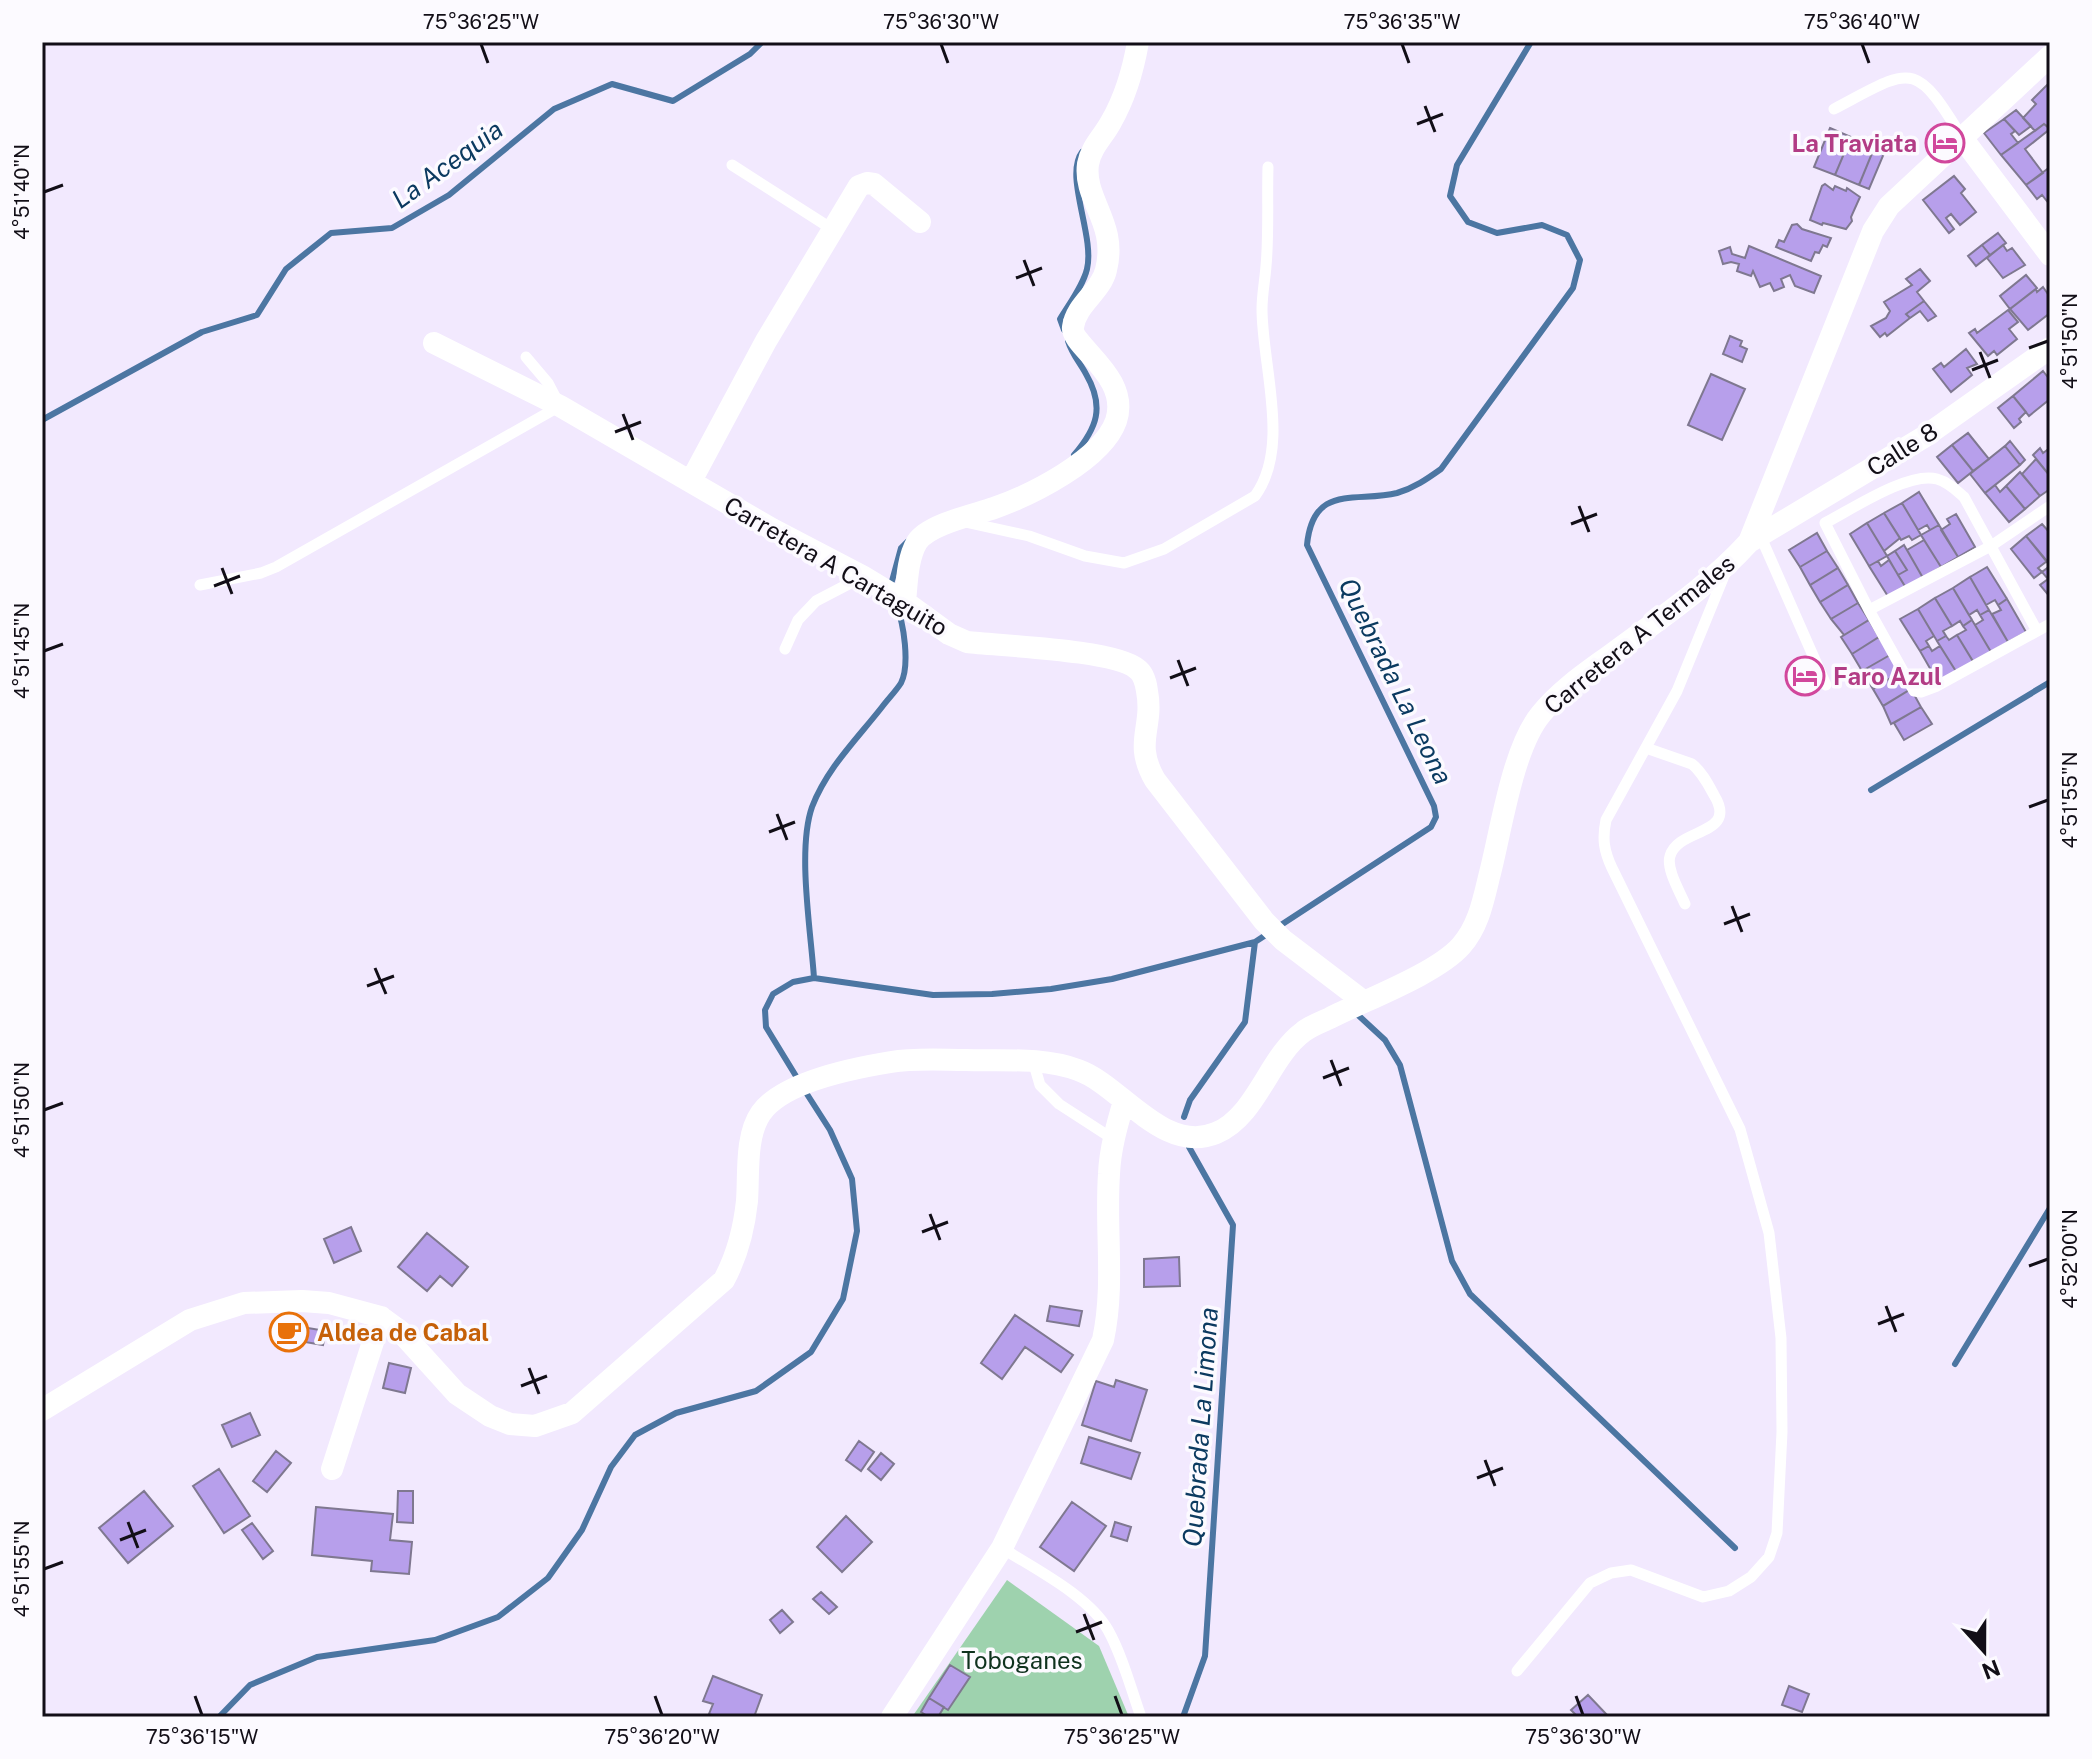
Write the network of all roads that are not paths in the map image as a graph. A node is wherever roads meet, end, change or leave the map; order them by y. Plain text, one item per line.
1 (1138, 42) edge
2 (2050, 56) edge
3 (1834, 109) dead end
4 (1963, 139) junction
5 (732, 165) dead end
6 (1268, 167) dead end
7 (920, 222) dead end
8 (832, 229) junction
9 (2050, 255) edge
10 (434, 343) dead end
11 (2050, 348) edge
12 (526, 357) dead end
13 (560, 406) junction
14 (691, 481) junction
15 (2050, 506) edge
16 (956, 520) junction
17 (1754, 538) junction
18 (1991, 546) junction
19 (1730, 563) junction
20 (862, 576) junction
21 (200, 585) dead end
22 (905, 602) junction
23 (1869, 610) junction
24 (2050, 624) edge
25 (2037, 631) junction
26 (785, 649) dead end
27 (1826, 685) dead end
28 (1646, 748) junction
29 (1685, 904) dead end
30 (1363, 1001) junction
31 (1033, 1061) junction
32 (1124, 1101) junction
33 (1113, 1139) junction
34 (381, 1317) junction
35 (42, 1410) edge
36 (332, 1469) dead end
37 (1002, 1548) junction
38 (1517, 1671) dead end
39 (892, 1717) edge
40 (1141, 1717) edge

1 - 16 street
2 - 4 street, Carretera A Termales
3 - 4 lane
4 - 9 street
4 - 17 street, Carretera A Termales
5 - 8 lane
6 - 16 lane
7 - 8 street
8 - 14 street
10 - 13 street, Carretera A Cartaguito
11 - 17 street, Calle 8
12 - 13 lane
13 - 14 street, Carretera A Cartaguito
13 - 21 lane
14 - 20 street, Carretera A Cartaguito
15 - 18 lane
16 - 22 street
17 - 19 street, Carretera A Termales
17 - 27 lane
18 - 23 lane
18 - 23 lane
18 - 25 lane
19 - 28 lane
19 - 30 street, Carretera A Termales
20 - 22 street, Carretera A Cartaguito
20 - 26 lane
22 - 30 street, Carretera A Cartaguito
23 - 25 lane
24 - 25 lane
28 - 29 lane
28 - 38 lane
30 - 32 street, Carretera A Termales
31 - 32 street, Carretera A Termales
31 - 33 lane
31 - 34 street, Carretera A Termales
32 - 33 street
33 - 37 street
34 - 35 street
34 - 36 street
37 - 39 street
37 - 40 lane

